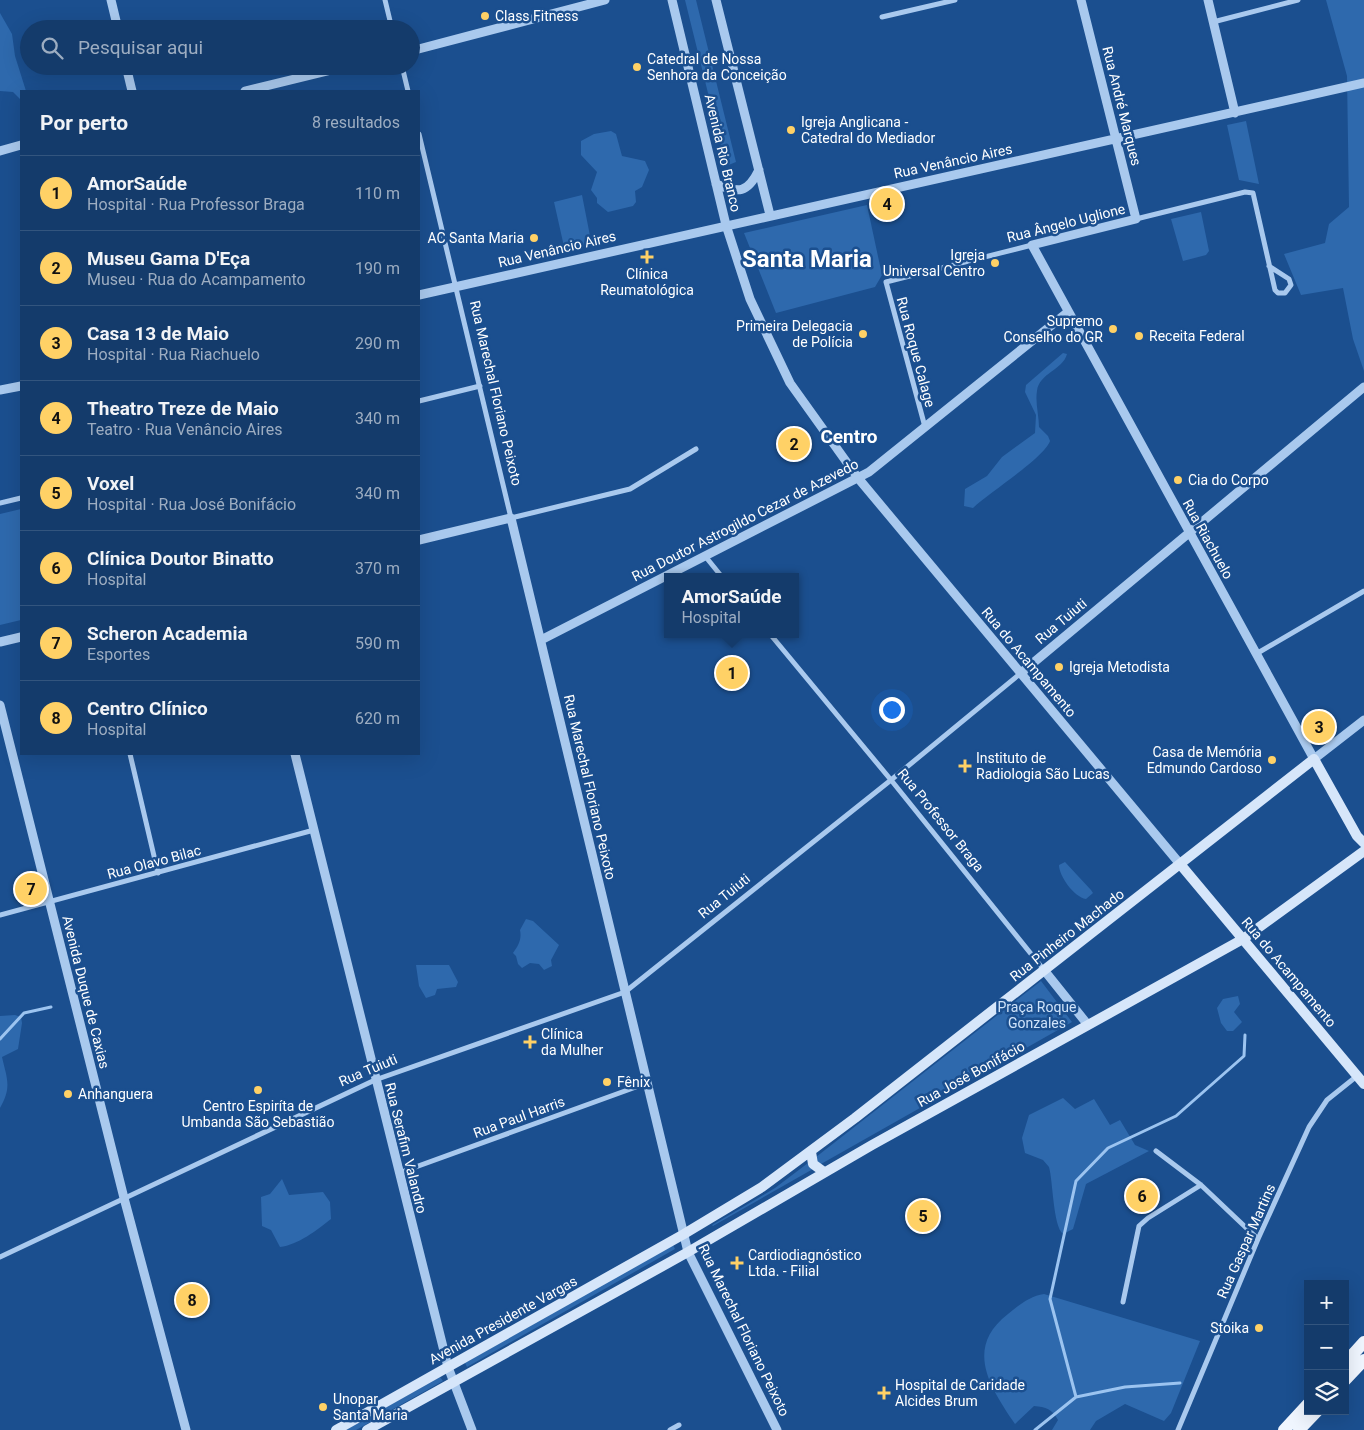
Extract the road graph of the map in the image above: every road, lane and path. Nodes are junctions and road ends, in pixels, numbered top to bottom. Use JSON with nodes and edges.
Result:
{"nodes":[{"id":1,"x":111,"y":0,"type":"edge"},
{"id":2,"x":385,"y":0,"type":"edge"},
{"id":3,"x":605,"y":0,"type":"edge"},
{"id":4,"x":672,"y":0,"type":"edge"},
{"id":5,"x":716,"y":0,"type":"edge"},
{"id":6,"x":955,"y":0,"type":"edge"},
{"id":7,"x":1081,"y":0,"type":"edge"},
{"id":8,"x":1208,"y":0,"type":"edge"},
{"id":9,"x":1298,"y":0,"type":"edge"},
{"id":10,"x":882,"y":17,"type":"dead end"},
{"id":11,"x":116,"y":20,"type":"edge"},
{"id":12,"x":390,"y":20,"type":"edge"},
{"id":13,"x":1214,"y":22,"type":"junction"},
{"id":14,"x":420,"y":49,"type":"edge"},
{"id":15,"x":128,"y":75,"type":"edge"},
{"id":16,"x":311,"y":75,"type":"edge"},
{"id":17,"x":404,"y":75,"type":"edge"},
{"id":18,"x":1364,"y":83,"type":"edge"},
{"id":19,"x":132,"y":90,"type":"edge"},
{"id":20,"x":249,"y":90,"type":"edge"},
{"id":21,"x":408,"y":90,"type":"edge"},
{"id":22,"x":1235,"y":113,"type":"junction"},
{"id":23,"x":420,"y":138,"type":"edge"},
{"id":24,"x":1116,"y":140,"type":"junction"},
{"id":25,"x":20,"y":145,"type":"edge"},
{"id":26,"x":0,"y":151,"type":"edge"},
{"id":27,"x":759,"y":170,"type":"junction"},
{"id":28,"x":716,"y":184,"type":"junction"},
{"id":29,"x":770,"y":215,"type":"junction"},
{"id":30,"x":1136,"y":219,"type":"junction"},
{"id":31,"x":726,"y":225,"type":"junction"},
{"id":32,"x":1032,"y":246,"type":"junction"},
{"id":33,"x":1270,"y":266,"type":"junction"},
{"id":34,"x":886,"y":282,"type":"joint"},
{"id":35,"x":456,"y":286,"type":"junction"},
{"id":36,"x":420,"y":295,"type":"edge"},
{"id":37,"x":1068,"y":312,"type":"junction"},
{"id":38,"x":20,"y":386,"type":"edge"},
{"id":39,"x":480,"y":386,"type":"junction"},
{"id":40,"x":1364,"y":387,"type":"edge"},
{"id":41,"x":0,"y":390,"type":"edge"},
{"id":42,"x":420,"y":401,"type":"edge"},
{"id":43,"x":925,"y":427,"type":"junction"},
{"id":44,"x":696,"y":449,"type":"dead end"},
{"id":45,"x":858,"y":478,"type":"junction"},
{"id":46,"x":20,"y":498,"type":"edge"},
{"id":47,"x":0,"y":503,"type":"edge"},
{"id":48,"x":511,"y":518,"type":"junction"},
{"id":49,"x":1189,"y":533,"type":"junction"},
{"id":50,"x":420,"y":540,"type":"edge"},
{"id":51,"x":705,"y":556,"type":"junction"},
{"id":52,"x":672,"y":573,"type":"edge"},
{"id":53,"x":719,"y":573,"type":"edge"},
{"id":54,"x":664,"y":577,"type":"edge"},
{"id":55,"x":1364,"y":591,"type":"edge"},
{"id":56,"x":20,"y":637,"type":"edge"},
{"id":57,"x":773,"y":638,"type":"edge"},
{"id":58,"x":541,"y":640,"type":"junction"},
{"id":59,"x":0,"y":642,"type":"edge"},
{"id":60,"x":1256,"y":654,"type":"junction"},
{"id":61,"x":1021,"y":673,"type":"junction"},
{"id":62,"x":0,"y":705,"type":"edge"},
{"id":63,"x":1364,"y":720,"type":"edge"},
{"id":64,"x":130,"y":755,"type":"edge"},
{"id":65,"x":295,"y":755,"type":"edge"},
{"id":66,"x":1314,"y":759,"type":"junction"},
{"id":67,"x":891,"y":780,"type":"junction"},
{"id":68,"x":314,"y":830,"type":"junction"},
{"id":69,"x":1364,"y":843,"type":"edge"},
{"id":70,"x":1364,"y":851,"type":"edge"},
{"id":71,"x":1180,"y":864,"type":"junction"},
{"id":72,"x":158,"y":873,"type":"junction"},
{"id":73,"x":50,"y":902,"type":"junction"},
{"id":74,"x":0,"y":915,"type":"edge"},
{"id":75,"x":1243,"y":939,"type":"junction"},
{"id":76,"x":1044,"y":970,"type":"junction"},
{"id":77,"x":625,"y":992,"type":"junction"},
{"id":78,"x":1088,"y":1025,"type":"junction"},
{"id":79,"x":1362,"y":1077,"type":"edge"},
{"id":80,"x":375,"y":1080,"type":"junction"},
{"id":81,"x":647,"y":1083,"type":"junction"},
{"id":82,"x":1156,"y":1151,"type":"dead end"},
{"id":83,"x":811,"y":1152,"type":"junction"},
{"id":84,"x":824,"y":1172,"type":"junction"},
{"id":85,"x":398,"y":1173,"type":"junction"},
{"id":86,"x":1201,"y":1185,"type":"junction"},
{"id":87,"x":124,"y":1198,"type":"junction"},
{"id":88,"x":684,"y":1234,"type":"junction"},
{"id":89,"x":1258,"y":1238,"type":"junction"},
{"id":90,"x":688,"y":1252,"type":"junction"},
{"id":91,"x":0,"y":1257,"type":"edge"},
{"id":92,"x":1124,"y":1302,"type":"dead end"},
{"id":93,"x":1364,"y":1342,"type":"edge"},
{"id":94,"x":1349,"y":1359,"type":"edge"},
{"id":95,"x":1364,"y":1360,"type":"edge"},
{"id":96,"x":448,"y":1367,"type":"junction"},
{"id":97,"x":1349,"y":1376,"type":"edge"},
{"id":98,"x":454,"y":1382,"type":"junction"},
{"id":99,"x":1304,"y":1408,"type":"edge"},
{"id":100,"x":1312,"y":1415,"type":"edge"},
{"id":101,"x":679,"y":1425,"type":"dead end"},
{"id":102,"x":186,"y":1430,"type":"edge"},
{"id":103,"x":336,"y":1430,"type":"edge"},
{"id":104,"x":367,"y":1430,"type":"edge"},
{"id":105,"x":472,"y":1430,"type":"edge"},
{"id":106,"x":670,"y":1430,"type":"edge"},
{"id":107,"x":777,"y":1430,"type":"edge"},
{"id":108,"x":1178,"y":1430,"type":"edge"},
{"id":109,"x":1284,"y":1430,"type":"edge"},
{"id":110,"x":1299,"y":1430,"type":"edge"}],
"edges":[{"from":1,"to":11,"type":"street"},
{"from":2,"to":12,"type":"street"},
{"from":3,"to":14,"type":"street"},
{"from":4,"to":28,"type":"street","name":"Avenida Rio Branco"},
{"from":5,"to":27,"type":"street"},
{"from":6,"to":10,"type":"street"},
{"from":7,"to":24,"type":"street","name":"Rua André Marques"},
{"from":8,"to":13,"type":"street"},
{"from":9,"to":13,"type":"street"},
{"from":13,"to":22,"type":"street"},
{"from":15,"to":19,"type":"street"},
{"from":16,"to":20,"type":"street"},
{"from":17,"to":21,"type":"street"},
{"from":18,"to":22,"type":"street","name":"Rua Venâncio Aires"},
{"from":22,"to":24,"type":"street","name":"Rua Venâncio Aires"},
{"from":23,"to":35,"type":"street","name":"Rua Marechal Floriano Peixoto"},
{"from":24,"to":29,"type":"street","name":"Rua Venâncio Aires"},
{"from":24,"to":30,"type":"street","name":"Rua André Marques"},
{"from":25,"to":26,"type":"street"},
{"from":27,"to":28,"type":"street"},
{"from":27,"to":29,"type":"street"},
{"from":28,"to":31,"type":"street","name":"Avenida Rio Branco"},
{"from":29,"to":31,"type":"street","name":"Rua Venâncio Aires"},
{"from":30,"to":32,"type":"street","name":"Rua Ângelo Uglione"},
{"from":30,"to":33,"type":"street","name":"Rua Ângelo Uglione"},
{"from":31,"to":35,"type":"street","name":"Rua Venâncio Aires"},
{"from":31,"to":45,"type":"street","name":"Rua do Acampamento"},
{"from":32,"to":34,"type":"street","name":"Rua Ângelo Uglione"},
{"from":32,"to":37,"type":"street","name":"Rua Riachuelo"},
{"from":33,"to":33,"type":"street"},
{"from":34,"to":43,"type":"street","name":"Rua Roque Calage"},
{"from":35,"to":36,"type":"street","name":"Rua Venâncio Aires"},
{"from":35,"to":39,"type":"street","name":"Rua Marechal Floriano Peixoto"},
{"from":37,"to":43,"type":"street","name":"Rua Doutor Astrogildo Cezar de Azevedo"},
{"from":37,"to":49,"type":"street","name":"Rua Riachuelo"},
{"from":38,"to":41,"type":"street"},
{"from":39,"to":42,"type":"street"},
{"from":39,"to":48,"type":"street","name":"Rua Marechal Floriano Peixoto"},
{"from":40,"to":49,"type":"street","name":"Rua Tuiuti"},
{"from":43,"to":45,"type":"street","name":"Rua Doutor Astrogildo Cezar de Azevedo"},
{"from":44,"to":48,"type":"street"},
{"from":45,"to":51,"type":"street","name":"Rua Doutor Astrogildo Cezar de Azevedo"},
{"from":45,"to":61,"type":"street","name":"Rua do Acampamento"},
{"from":46,"to":47,"type":"street"},
{"from":48,"to":50,"type":"street"},
{"from":48,"to":58,"type":"street","name":"Rua Marechal Floriano Peixoto"},
{"from":49,"to":60,"type":"street","name":"Rua Riachuelo"},
{"from":49,"to":61,"type":"street","name":"Rua Tuiuti"},
{"from":51,"to":52,"type":"street","name":"Rua Doutor Astrogildo Cezar de Azevedo"},
{"from":51,"to":53,"type":"street"},
{"from":54,"to":58,"type":"street","name":"Rua Doutor Astrogildo Cezar de Azevedo"},
{"from":55,"to":60,"type":"street"},
{"from":56,"to":59,"type":"street"},
{"from":57,"to":67,"type":"street","name":"Rua Professor Braga"},
{"from":58,"to":77,"type":"street","name":"Rua Marechal Floriano Peixoto"},
{"from":60,"to":66,"type":"street","name":"Rua Riachuelo"},
{"from":61,"to":67,"type":"street","name":"Rua Tuiuti"},
{"from":61,"to":71,"type":"street","name":"Rua do Acampamento"},
{"from":62,"to":73,"type":"street","name":"Avenida Duque de Caxias"},
{"from":63,"to":66,"type":"street","name":"Rua Pinheiro Machado"},
{"from":64,"to":72,"type":"street"},
{"from":65,"to":68,"type":"street","name":"Rua Serafim Valandro"},
{"from":66,"to":69,"type":"main road","name":"Rua Riachuelo"},
{"from":66,"to":71,"type":"main road","name":"Rua Pinheiro Machado"},
{"from":67,"to":76,"type":"street","name":"Rua Professor Braga"},
{"from":67,"to":77,"type":"street","name":"Rua Tuiuti"},
{"from":68,"to":72,"type":"street","name":"Rua Olavo Bilac"},
{"from":68,"to":80,"type":"street","name":"Rua Serafim Valandro"},
{"from":70,"to":75,"type":"main road","name":"Rua José Bonifácio"},
{"from":71,"to":75,"type":"main road","name":"Rua do Acampamento"},
{"from":71,"to":76,"type":"main road","name":"Rua Pinheiro Machado"},
{"from":72,"to":73,"type":"street","name":"Rua Olavo Bilac"},
{"from":73,"to":74,"type":"street","name":"Rua Olavo Bilac"},
{"from":73,"to":87,"type":"street","name":"Avenida Duque de Caxias"},
{"from":75,"to":78,"type":"main road","name":"Rua José Bonifácio"},
{"from":75,"to":79,"type":"main road","name":"Rua do Acampamento"},
{"from":76,"to":78,"type":"street","name":"Rua Professor Braga"},
{"from":76,"to":83,"type":"main road","name":"Rua Pinheiro Machado"},
{"from":77,"to":80,"type":"street","name":"Rua Tuiuti"},
{"from":77,"to":81,"type":"street","name":"Rua Marechal Floriano Peixoto"},
{"from":78,"to":84,"type":"main road","name":"Rua José Bonifácio"},
{"from":79,"to":89,"type":"street","name":"Rua Gaspar Martins"},
{"from":80,"to":85,"type":"street","name":"Rua Serafim Valandro"},
{"from":80,"to":87,"type":"street","name":"Rua Tuiuti"},
{"from":81,"to":85,"type":"street","name":"Rua Paul Harris"},
{"from":81,"to":88,"type":"street","name":"Rua Marechal Floriano Peixoto"},
{"from":82,"to":86,"type":"street"},
{"from":83,"to":84,"type":"main road"},
{"from":83,"to":88,"type":"main road","name":"Rua Pinheiro Machado"},
{"from":84,"to":90,"type":"main road","name":"Rua José Bonifácio"},
{"from":85,"to":96,"type":"street","name":"Rua Serafim Valandro"},
{"from":86,"to":89,"type":"street"},
{"from":86,"to":92,"type":"street"},
{"from":87,"to":91,"type":"street","name":"Rua Tuiuti"},
{"from":87,"to":102,"type":"street","name":"Avenida Duque de Caxias"},
{"from":88,"to":90,"type":"street","name":"Rua Marechal Floriano Peixoto"},
{"from":88,"to":96,"type":"main road","name":"Avenida Presidente Vargas"},
{"from":89,"to":108,"type":"street","name":"Rua Gaspar Martins"},
{"from":90,"to":98,"type":"main road"},
{"from":90,"to":107,"type":"street","name":"Rua Marechal Floriano Peixoto"},
{"from":93,"to":94,"type":"main road"},
{"from":95,"to":97,"type":"main road"},
{"from":96,"to":98,"type":"street","name":"Rua Serafim Valandro"},
{"from":96,"to":103,"type":"main road","name":"Avenida Presidente Vargas"},
{"from":98,"to":104,"type":"main road"},
{"from":98,"to":105,"type":"street","name":"Rua Serafim Valandro"},
{"from":99,"to":109,"type":"main road"},
{"from":100,"to":110,"type":"main road"},
{"from":101,"to":106,"type":"street"}]}
